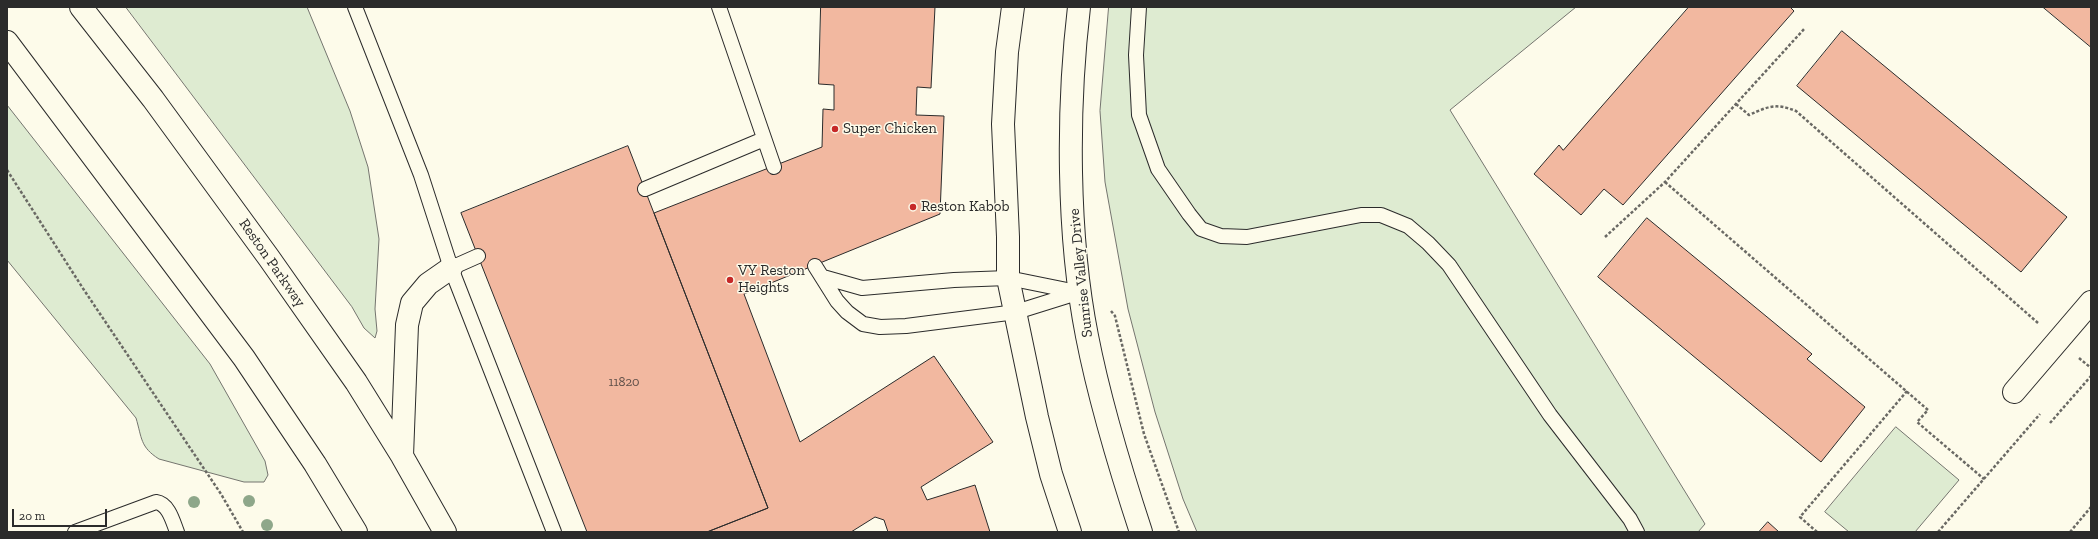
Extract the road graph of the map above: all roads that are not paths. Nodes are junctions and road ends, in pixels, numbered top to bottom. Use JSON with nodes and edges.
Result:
{"nodes":[{"id":1,"x":81,"y":7,"type":"edge"},
{"id":2,"x":355,"y":7,"type":"edge"},
{"id":3,"x":719,"y":7,"type":"edge"},
{"id":4,"x":1013,"y":7,"type":"edge"},
{"id":5,"x":1079,"y":7,"type":"edge"},
{"id":6,"x":1139,"y":7,"type":"edge"},
{"id":7,"x":7,"y":42,"type":"edge"},
{"id":8,"x":764,"y":139,"type":"junction"},
{"id":9,"x":774,"y":167,"type":"dead end"},
{"id":10,"x":645,"y":189,"type":"dead end"},
{"id":11,"x":478,"y":256,"type":"dead end"},
{"id":12,"x":451,"y":268,"type":"junction"},
{"id":13,"x":1008,"y":278,"type":"junction"},
{"id":14,"x":1080,"y":292,"type":"junction"},
{"id":15,"x":2091,"y":302,"type":"edge"},
{"id":16,"x":1016,"y":312,"type":"junction"},
{"id":17,"x":2014,"y":392,"type":"dead end"},
{"id":18,"x":402,"y":456,"type":"junction"},
{"id":19,"x":76,"y":532,"type":"edge"},
{"id":20,"x":177,"y":532,"type":"edge"},
{"id":21,"x":356,"y":532,"type":"edge"},
{"id":22,"x":445,"y":532,"type":"edge"},
{"id":23,"x":554,"y":532,"type":"edge"},
{"id":24,"x":1070,"y":532,"type":"edge"},
{"id":25,"x":1141,"y":532,"type":"edge"},
{"id":26,"x":1637,"y":532,"type":"edge"}],
"edges":[{"from":1,"to":18,"type":"main road","name":"Reston Parkway"},
{"from":2,"to":12,"type":"lane"},
{"from":3,"to":8,"type":"lane"},
{"from":4,"to":13,"type":"main road"},
{"from":5,"to":14,"type":"main road","name":"Sunrise Valley Drive"},
{"from":6,"to":26,"type":"lane"},
{"from":7,"to":21,"type":"main road"},
{"from":8,"to":9,"type":"lane"},
{"from":8,"to":10,"type":"lane"},
{"from":11,"to":12,"type":"lane"},
{"from":12,"to":18,"type":"main road"},
{"from":12,"to":23,"type":"lane"},
{"from":13,"to":14,"type":"lane"},
{"from":13,"to":16,"type":"main road"},
{"from":13,"to":16,"type":"lane"},
{"from":14,"to":16,"type":"lane"},
{"from":14,"to":25,"type":"main road","name":"Sunrise Valley Drive"},
{"from":15,"to":17,"type":"main road"},
{"from":16,"to":24,"type":"main road"},
{"from":18,"to":22,"type":"main road","name":"Reston Parkway"},
{"from":19,"to":20,"type":"lane"}]}
